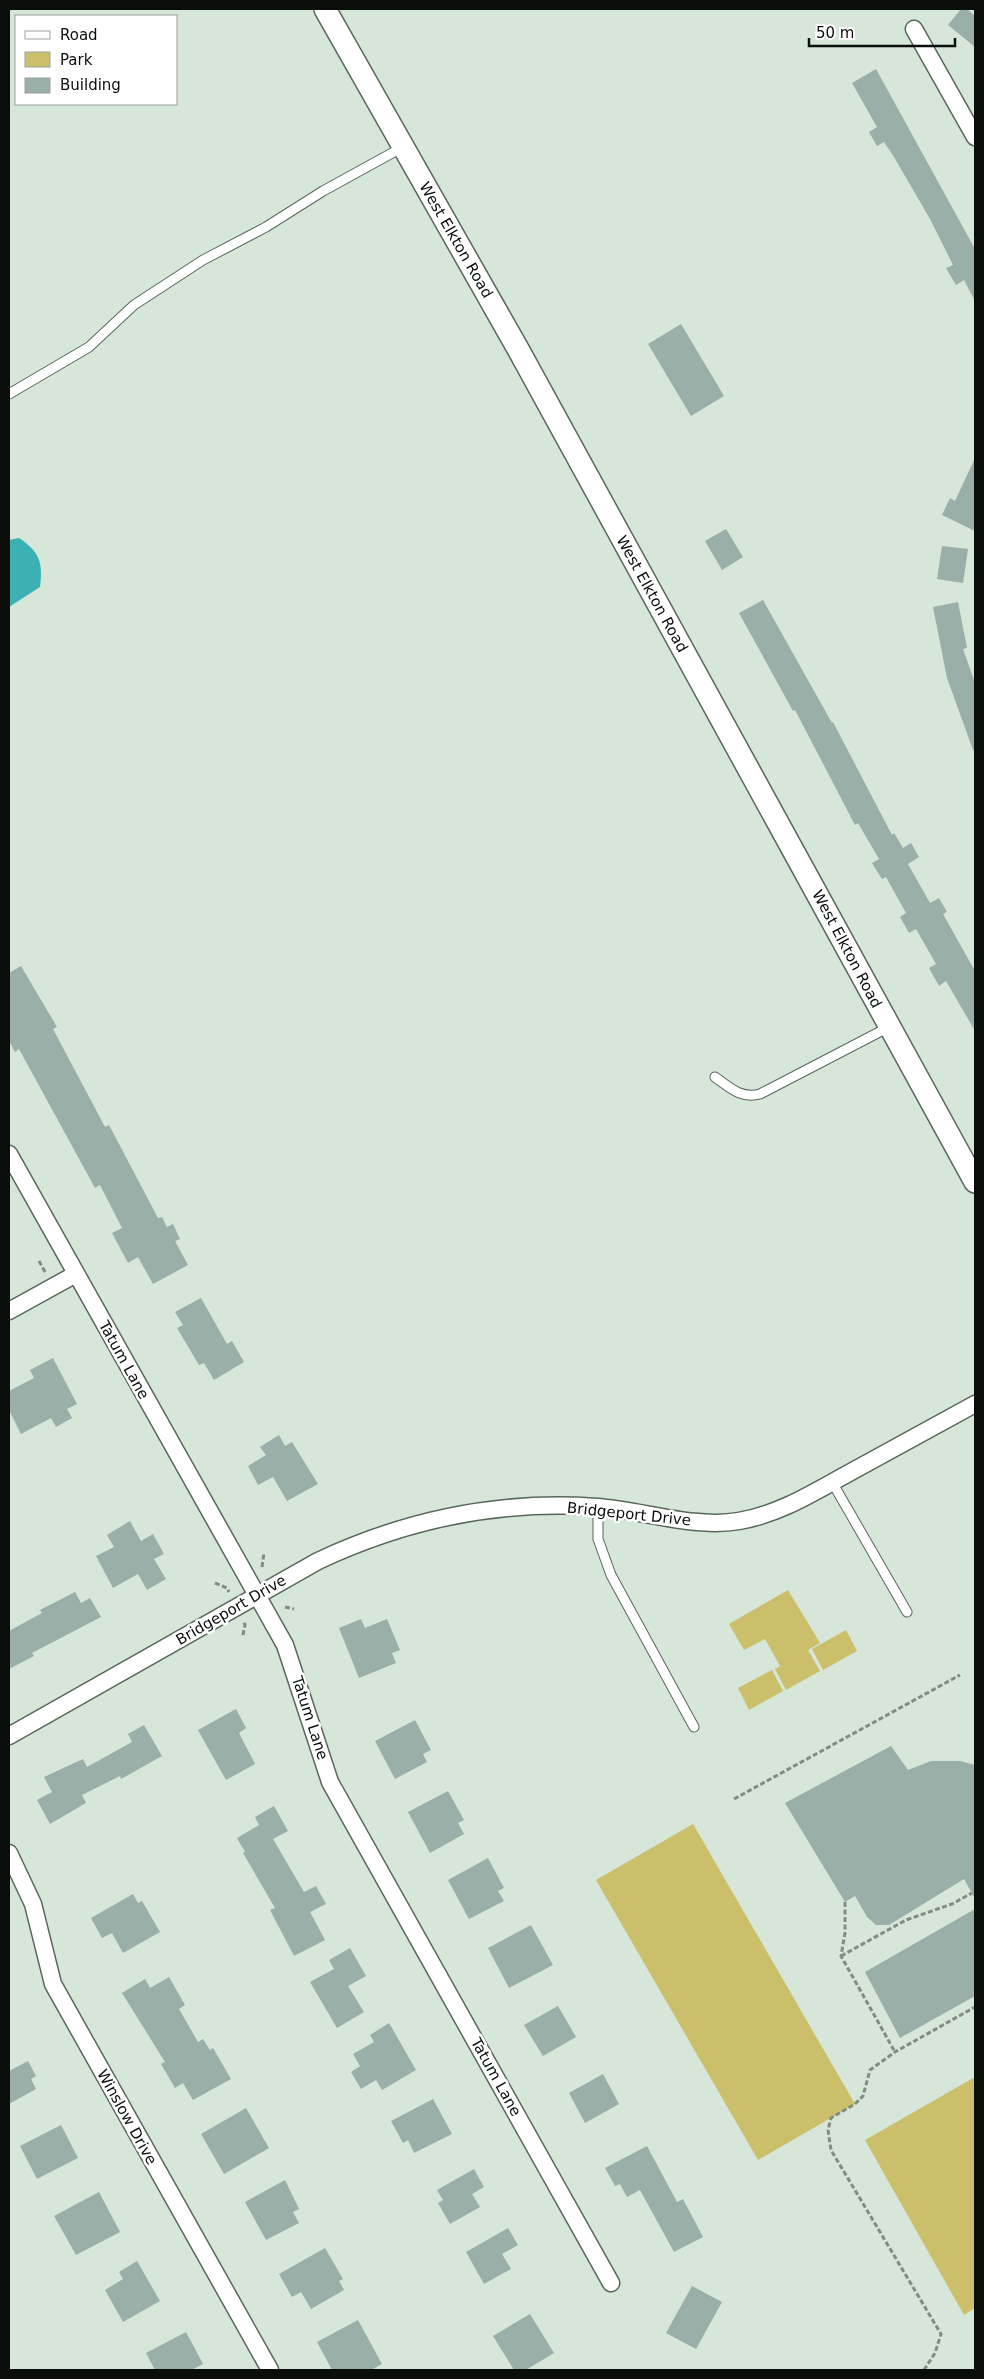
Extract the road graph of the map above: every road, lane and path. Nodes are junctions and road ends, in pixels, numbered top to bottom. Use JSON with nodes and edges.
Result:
{"nodes":[{"id":1,"x":324,"y":9,"type":"edge"},
{"id":2,"x":914,"y":29,"type":"dead end"},
{"id":3,"x":975,"y":137,"type":"edge"},
{"id":4,"x":403,"y":147,"type":"junction"},
{"id":5,"x":9,"y":394,"type":"edge"},
{"id":6,"x":889,"y":1027,"type":"junction"},
{"id":7,"x":715,"y":1077,"type":"dead end"},
{"id":8,"x":9,"y":1154,"type":"edge"},
{"id":9,"x":975,"y":1182,"type":"edge"},
{"id":10,"x":76,"y":1274,"type":"junction"},
{"id":11,"x":9,"y":1311,"type":"edge"},
{"id":12,"x":975,"y":1404,"type":"edge"},
{"id":13,"x":832,"y":1482,"type":"junction"},
{"id":14,"x":598,"y":1507,"type":"junction"},
{"id":15,"x":264,"y":1553,"type":"dead end"},
{"id":16,"x":261,"y":1565,"type":"dead end"},
{"id":17,"x":215,"y":1583,"type":"dead end"},
{"id":18,"x":227,"y":1588,"type":"dead end"},
{"id":19,"x":257,"y":1595,"type":"junction"},
{"id":20,"x":907,"y":1612,"type":"dead end"},
{"id":21,"x":246,"y":1625,"type":"dead end"},
{"id":22,"x":242,"y":1635,"type":"dead end"},
{"id":23,"x":960,"y":1675,"type":"dead end"},
{"id":24,"x":694,"y":1726,"type":"dead end"},
{"id":25,"x":9,"y":1736,"type":"edge"},
{"id":26,"x":734,"y":1799,"type":"dead end"},
{"id":27,"x":9,"y":1853,"type":"edge"},
{"id":28,"x":972,"y":1893,"type":"dead end"},
{"id":29,"x":844,"y":1902,"type":"dead end"},
{"id":30,"x":841,"y":1956,"type":"junction"},
{"id":31,"x":975,"y":2007,"type":"edge"},
{"id":32,"x":895,"y":2052,"type":"junction"},
{"id":33,"x":611,"y":2283,"type":"dead end"},
{"id":34,"x":270,"y":2370,"type":"edge"},
{"id":35,"x":924,"y":2370,"type":"edge"}],
"edges":[{"from":1,"to":4,"type":"street","name":"West Elkton Road"},
{"from":2,"to":3,"type":"street"},
{"from":4,"to":5,"type":"lane"},
{"from":4,"to":6,"type":"street","name":"West Elkton Road"},
{"from":6,"to":7,"type":"lane"},
{"from":6,"to":9,"type":"street","name":"West Elkton Road"},
{"from":8,"to":10,"type":"street","name":"Tatum Lane"},
{"from":10,"to":11,"type":"street"},
{"from":10,"to":19,"type":"street","name":"Tatum Lane"},
{"from":12,"to":13,"type":"street","name":"Bridgeport Drive"},
{"from":13,"to":14,"type":"street","name":"Bridgeport Drive"},
{"from":13,"to":20,"type":"lane"},
{"from":14,"to":19,"type":"street","name":"Bridgeport Drive"},
{"from":14,"to":24,"type":"lane"},
{"from":15,"to":16,"type":"path"},
{"from":17,"to":18,"type":"path"},
{"from":19,"to":25,"type":"street","name":"Bridgeport Drive"},
{"from":19,"to":33,"type":"street","name":"Tatum Lane"},
{"from":21,"to":22,"type":"path"},
{"from":23,"to":26,"type":"path"},
{"from":27,"to":34,"type":"street","name":"Winslow Drive"},
{"from":28,"to":30,"type":"path"},
{"from":29,"to":30,"type":"path"},
{"from":30,"to":32,"type":"path"},
{"from":31,"to":32,"type":"path"},
{"from":32,"to":35,"type":"path"}]}
